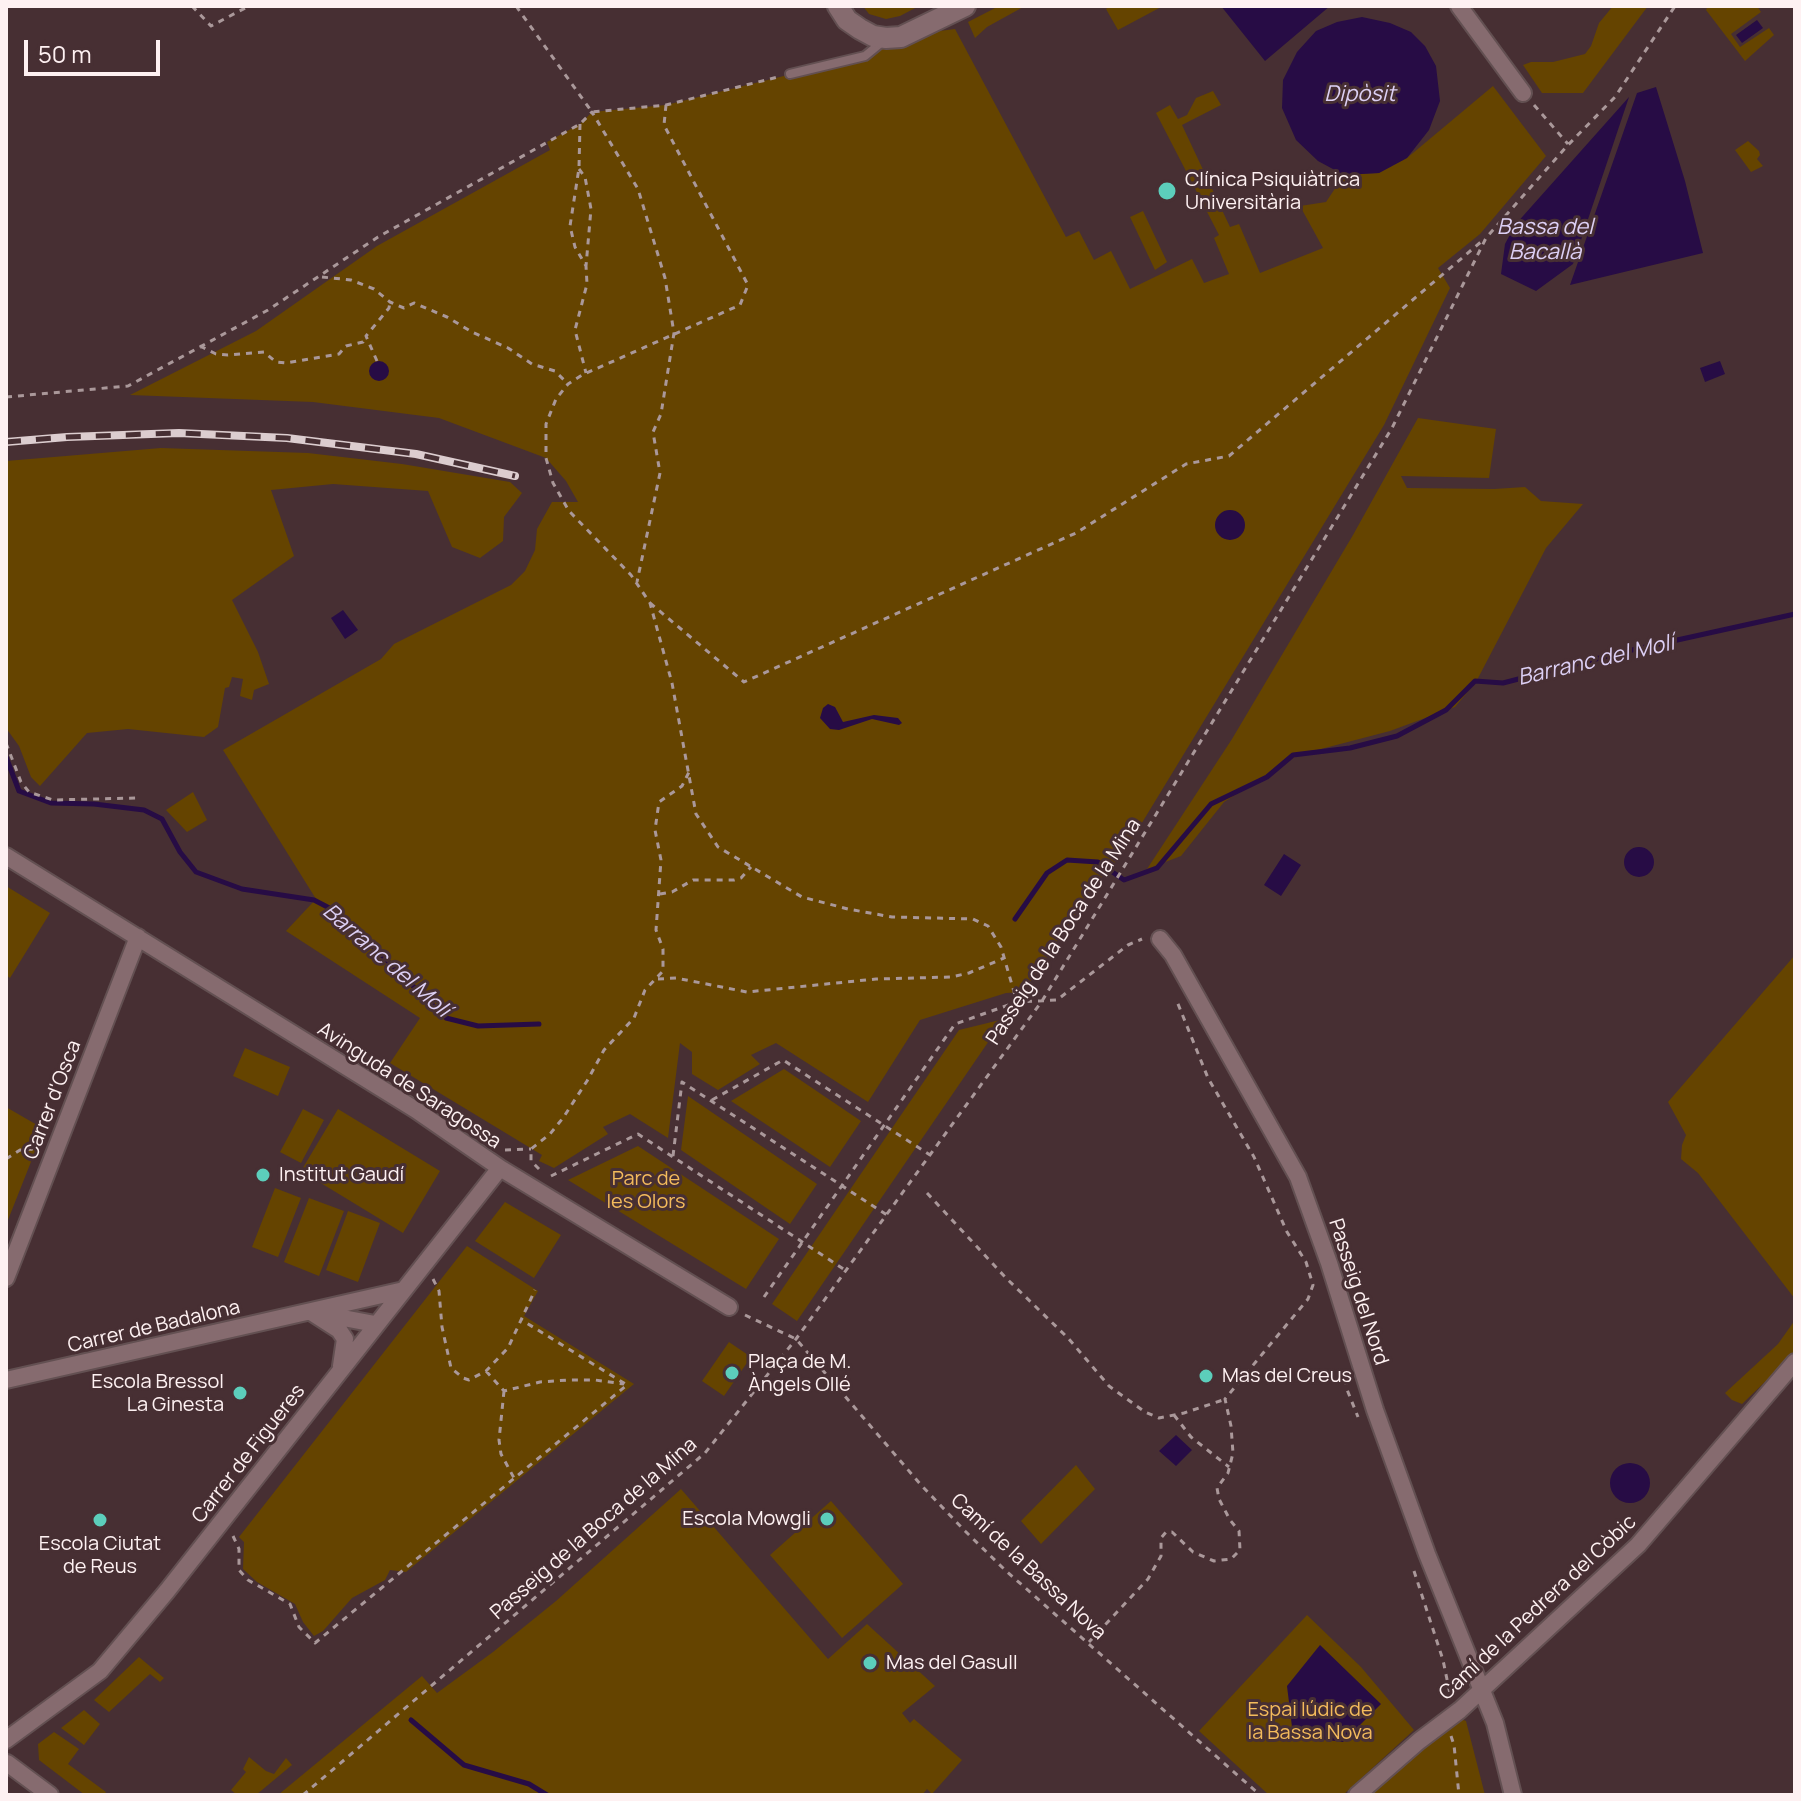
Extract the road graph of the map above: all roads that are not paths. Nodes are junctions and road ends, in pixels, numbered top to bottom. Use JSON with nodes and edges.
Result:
{"nodes":[{"id":1,"x":838,"y":6,"type":"edge"},
{"id":2,"x":965,"y":6,"type":"edge"},
{"id":3,"x":1459,"y":6,"type":"edge"},
{"id":4,"x":886,"y":38,"type":"junction"},
{"id":5,"x":790,"y":74,"type":"road end"},
{"id":6,"x":1523,"y":93,"type":"road end"},
{"id":7,"x":6,"y":856,"type":"edge"},
{"id":8,"x":138,"y":937,"type":"junction"},
{"id":9,"x":1160,"y":939,"type":"road end"},
{"id":10,"x":500,"y":1168,"type":"junction"},
{"id":11,"x":6,"y":1278,"type":"edge"},
{"id":12,"x":404,"y":1290,"type":"junction"},
{"id":13,"x":349,"y":1302,"type":"junction"},
{"id":14,"x":729,"y":1307,"type":"road end"},
{"id":15,"x":311,"y":1312,"type":"junction"},
{"id":16,"x":375,"y":1324,"type":"junction"},
{"id":17,"x":1795,"y":1362,"type":"edge"},
{"id":18,"x":339,"y":1371,"type":"junction"},
{"id":19,"x":6,"y":1380,"type":"edge"},
{"id":20,"x":1482,"y":1690,"type":"junction"},
{"id":21,"x":6,"y":1740,"type":"edge"},
{"id":22,"x":7,"y":1764,"type":"edge"},
{"id":23,"x":50,"y":1795,"type":"edge"},
{"id":24,"x":1357,"y":1795,"type":"edge"},
{"id":25,"x":1513,"y":1795,"type":"edge"}],
"edges":[{"from":1,"to":4,"type":"street"},
{"from":2,"to":4,"type":"street"},
{"from":3,"to":6,"type":"street"},
{"from":4,"to":5,"type":"lane"},
{"from":7,"to":8,"type":"street","name":"Avinguda de Saragossa"},
{"from":8,"to":10,"type":"street","name":"Avinguda de Saragossa"},
{"from":8,"to":11,"type":"street","name":"Carrer d'Osca"},
{"from":9,"to":20,"type":"street","name":"Passeig del Nord"},
{"from":10,"to":12,"type":"street","name":"Carrer de Figueres"},
{"from":10,"to":14,"type":"street","name":"Avinguda de Saragossa"},
{"from":12,"to":13,"type":"street","name":"Carrer de Badalona"},
{"from":12,"to":16,"type":"street","name":"Carrer de Figueres"},
{"from":13,"to":15,"type":"street","name":"Carrer de Badalona"},
{"from":13,"to":16,"type":"street"},
{"from":15,"to":16,"type":"street","name":"Carrer de Badalona"},
{"from":15,"to":18,"type":"street"},
{"from":15,"to":19,"type":"street","name":"Carrer de Badalona"},
{"from":16,"to":18,"type":"street","name":"Carrer de Figueres"},
{"from":17,"to":20,"type":"street","name":"Camí de la Pedrera del Còbic"},
{"from":18,"to":21,"type":"street","name":"Carrer de Figueres"},
{"from":20,"to":24,"type":"street","name":"Camí de la Pedrera del Còbic"},
{"from":20,"to":25,"type":"street","name":"Passeig del Nord"},
{"from":21,"to":22,"type":"street"},
{"from":22,"to":23,"type":"street"}]}
